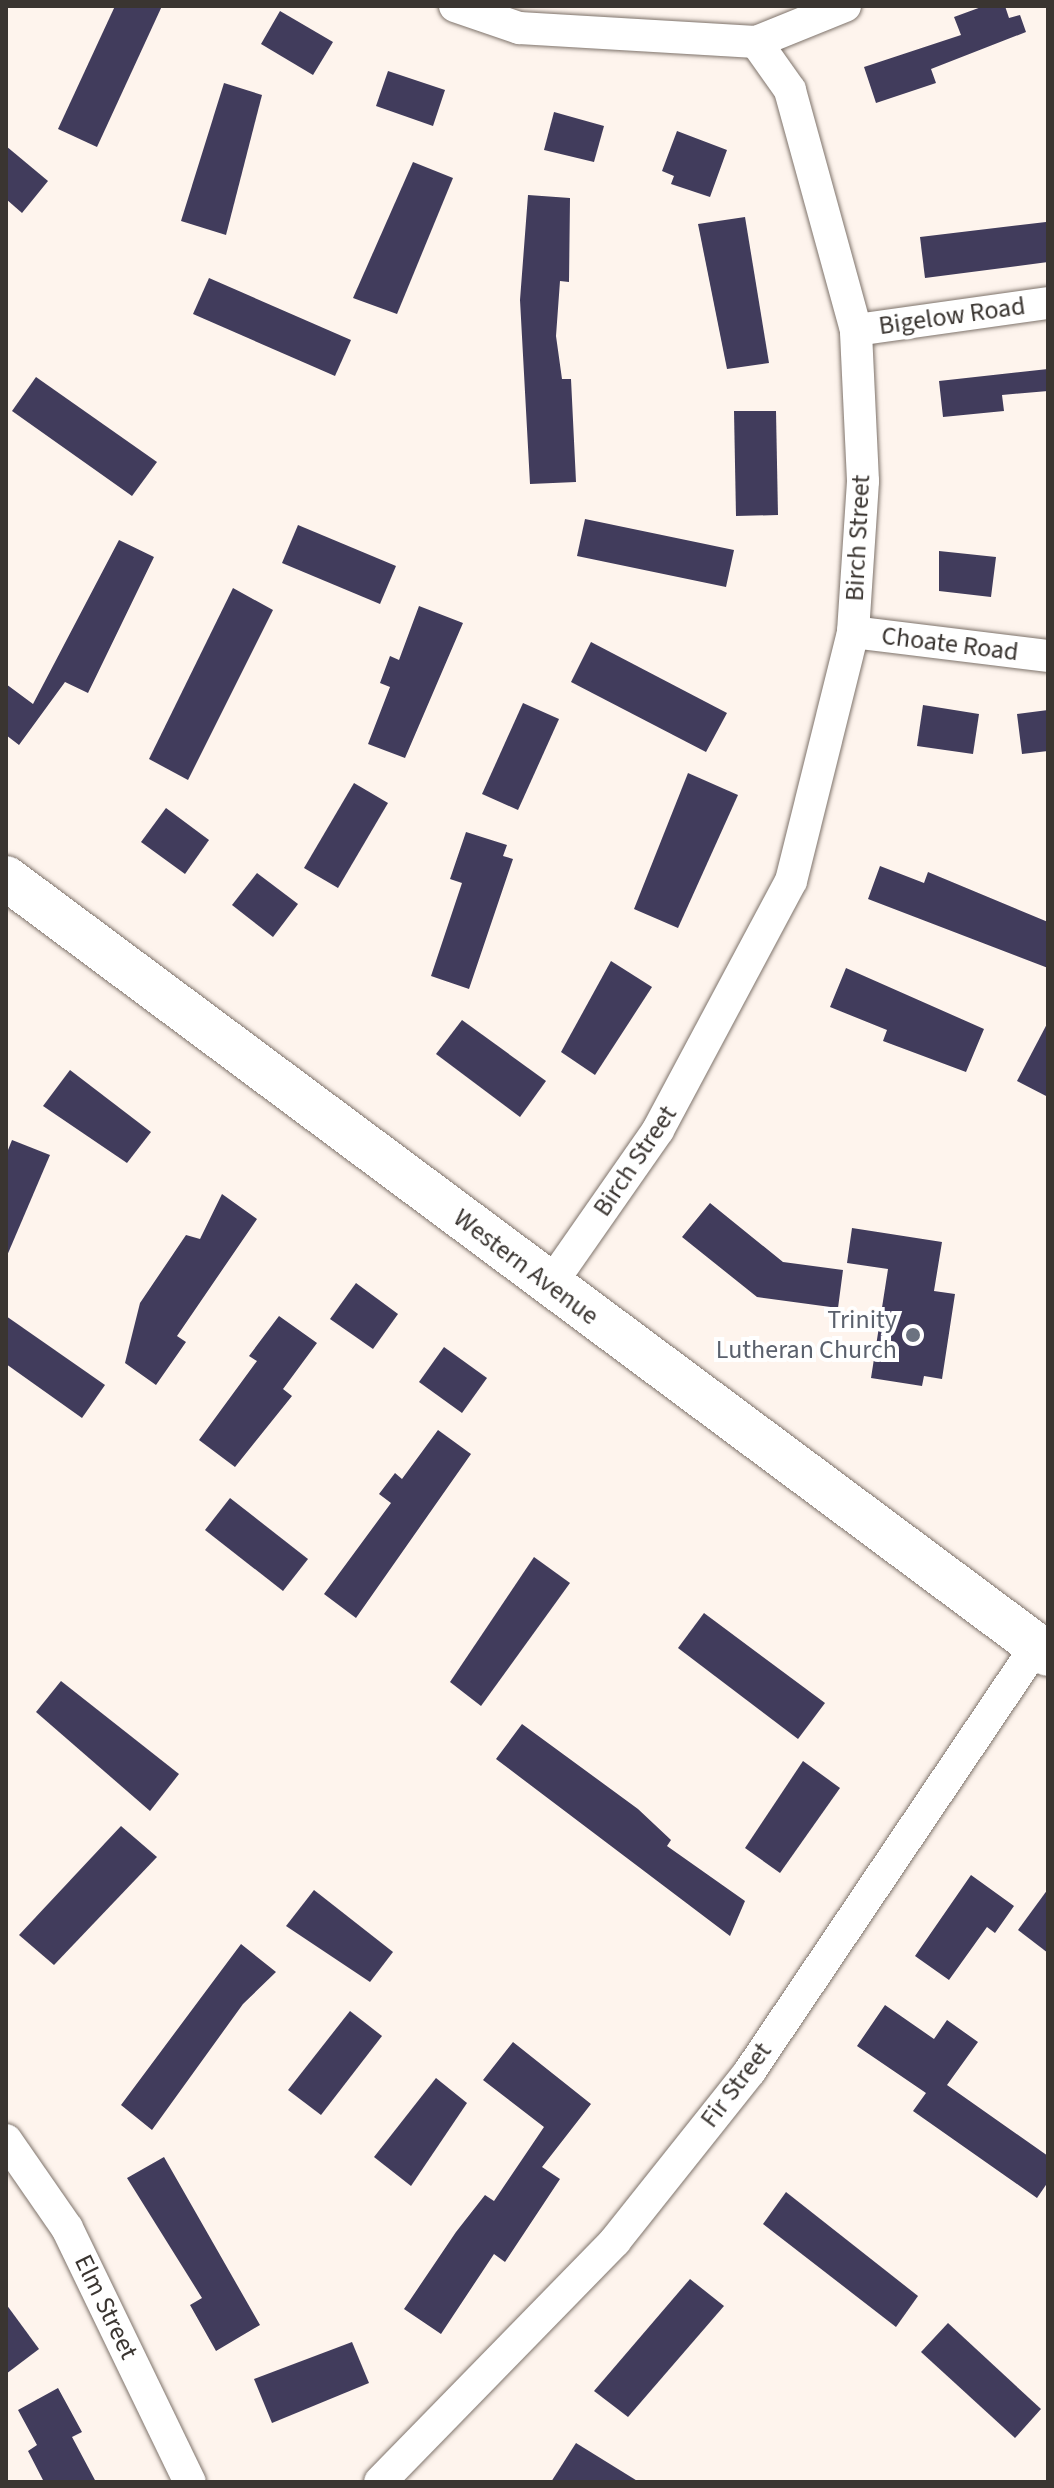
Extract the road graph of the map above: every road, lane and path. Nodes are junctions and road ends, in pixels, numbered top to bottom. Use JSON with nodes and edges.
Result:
{"nodes":[{"id":1,"x":455,"y":6,"type":"edge"},
{"id":2,"x":845,"y":6,"type":"edge"},
{"id":3,"x":522,"y":17,"type":"edge"},
{"id":4,"x":756,"y":42,"type":"junction"},
{"id":5,"x":1048,"y":303,"type":"edge"},
{"id":6,"x":856,"y":330,"type":"junction"},
{"id":7,"x":853,"y":632,"type":"junction"},
{"id":8,"x":1048,"y":656,"type":"edge"},
{"id":9,"x":6,"y":878,"type":"edge"},
{"id":10,"x":550,"y":1285,"type":"junction"},
{"id":11,"x":1042,"y":1649,"type":"edge"},
{"id":12,"x":6,"y":2140,"type":"edge"},
{"id":13,"x":190,"y":2482,"type":"edge"},
{"id":14,"x":380,"y":2482,"type":"edge"}],
"edges":[{"from":1,"to":3,"type":"street"},
{"from":2,"to":4,"type":"street"},
{"from":3,"to":4,"type":"street"},
{"from":4,"to":6,"type":"street","name":"Birch Street"},
{"from":5,"to":6,"type":"street","name":"Bigelow Road"},
{"from":6,"to":7,"type":"street","name":"Birch Street"},
{"from":7,"to":8,"type":"street","name":"Choate Road"},
{"from":7,"to":10,"type":"street","name":"Birch Street"},
{"from":9,"to":10,"type":"main road","name":"Western Avenue"},
{"from":10,"to":11,"type":"main road","name":"Western Avenue"},
{"from":11,"to":14,"type":"street","name":"Fir Street"},
{"from":12,"to":13,"type":"street","name":"Elm Street"}]}
